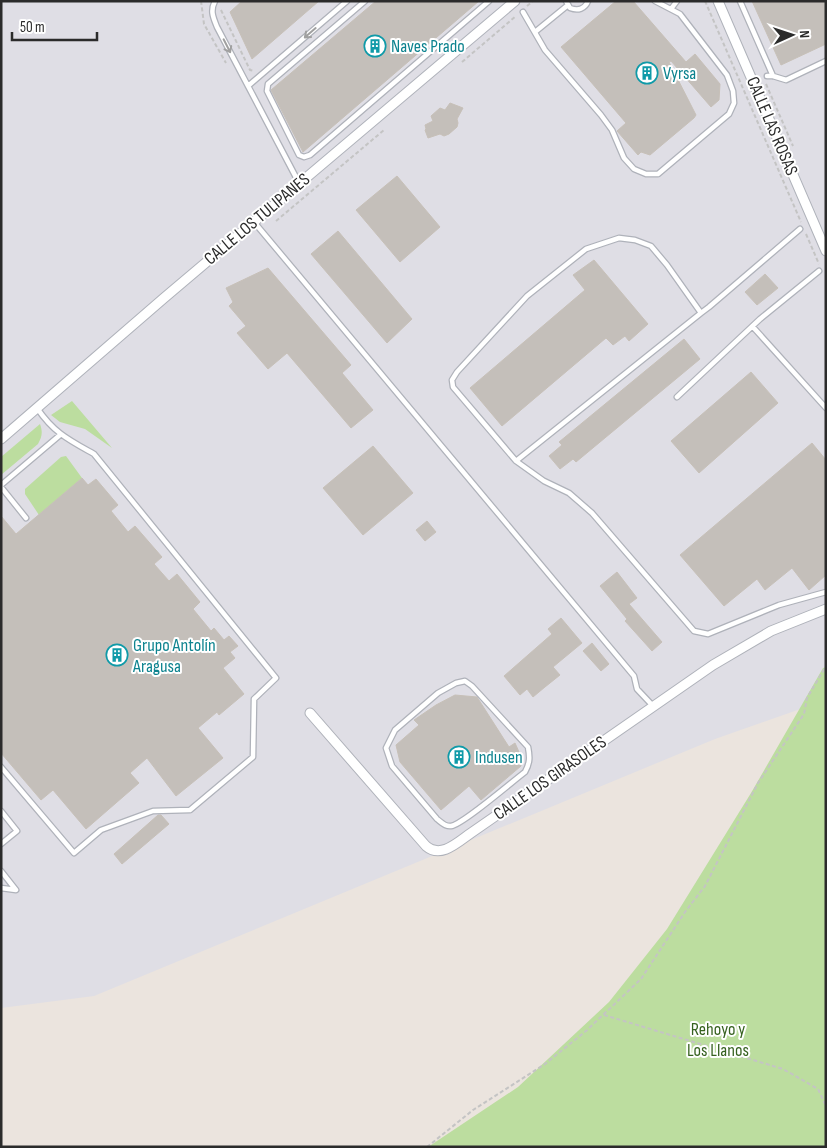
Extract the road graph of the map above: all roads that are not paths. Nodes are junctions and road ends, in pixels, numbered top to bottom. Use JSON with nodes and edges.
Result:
{"nodes":[{"id":1,"x":215,"y":1,"type":"edge"},
{"id":2,"x":347,"y":1,"type":"edge"},
{"id":3,"x":366,"y":1,"type":"edge"},
{"id":4,"x":489,"y":1,"type":"edge"},
{"id":5,"x":515,"y":1,"type":"edge"},
{"id":6,"x":588,"y":1,"type":"edge"},
{"id":7,"x":655,"y":1,"type":"edge"},
{"id":8,"x":677,"y":1,"type":"edge"},
{"id":9,"x":718,"y":1,"type":"edge"},
{"id":10,"x":740,"y":1,"type":"edge"},
{"id":11,"x":567,"y":3,"type":"edge"},
{"id":12,"x":671,"y":10,"type":"junction"},
{"id":13,"x":522,"y":12,"type":"road end"},
{"id":14,"x":535,"y":32,"type":"junction"},
{"id":15,"x":826,"y":61,"type":"edge"},
{"id":16,"x":269,"y":68,"type":"junction"},
{"id":17,"x":278,"y":75,"type":"junction"},
{"id":18,"x":248,"y":86,"type":"junction"},
{"id":19,"x":300,"y":184,"type":"junction"},
{"id":20,"x":254,"y":222,"type":"junction"},
{"id":21,"x":803,"y":229,"type":"road end"},
{"id":22,"x":826,"y":251,"type":"edge"},
{"id":23,"x":820,"y":271,"type":"road end"},
{"id":24,"x":701,"y":313,"type":"junction"},
{"id":25,"x":753,"y":327,"type":"junction"},
{"id":26,"x":677,"y":397,"type":"dead end"},
{"id":27,"x":37,"y":408,"type":"junction"},
{"id":28,"x":826,"y":408,"type":"edge"},
{"id":29,"x":60,"y":435,"type":"junction"},
{"id":30,"x":1,"y":439,"type":"edge"},
{"id":31,"x":516,"y":461,"type":"junction"},
{"id":32,"x":1,"y":486,"type":"edge"},
{"id":33,"x":26,"y":518,"type":"dead end"},
{"id":34,"x":826,"y":592,"type":"edge"},
{"id":35,"x":826,"y":610,"type":"edge"},
{"id":36,"x":653,"y":706,"type":"junction"},
{"id":37,"x":310,"y":713,"type":"dead end"},
{"id":38,"x":1,"y":767,"type":"edge"},
{"id":39,"x":1,"y":812,"type":"edge"},
{"id":40,"x":458,"y":826,"type":"joint"},
{"id":41,"x":1,"y":844,"type":"edge"},
{"id":42,"x":1,"y":871,"type":"edge"},
{"id":43,"x":1,"y":888,"type":"edge"}],
"edges":[{"from":1,"to":18,"type":"lane","one_way":true},
{"from":2,"to":16,"type":"lane","one_way":true},
{"from":3,"to":17,"type":"lane"},
{"from":4,"to":17,"type":"lane"},
{"from":5,"to":19,"type":"street","name":"CALLE LOS TULIPANES"},
{"from":6,"to":11,"type":"lane"},
{"from":7,"to":12,"type":"lane"},
{"from":8,"to":12,"type":"lane"},
{"from":9,"to":22,"type":"street","name":"CALLE LAS ROSAS"},
{"from":10,"to":15,"type":"lane"},
{"from":11,"to":14,"type":"lane"},
{"from":12,"to":14,"type":"lane"},
{"from":13,"to":14,"type":"lane"},
{"from":16,"to":17,"type":"lane"},
{"from":16,"to":18,"type":"lane"},
{"from":18,"to":19,"type":"lane"},
{"from":19,"to":20,"type":"street","name":"CALLE LOS TULIPANES"},
{"from":20,"to":27,"type":"street","name":"CALLE LOS TULIPANES"},
{"from":20,"to":36,"type":"lane"},
{"from":21,"to":24,"type":"lane"},
{"from":23,"to":25,"type":"lane"},
{"from":24,"to":31,"type":"lane"},
{"from":24,"to":31,"type":"lane"},
{"from":25,"to":26,"type":"lane"},
{"from":25,"to":28,"type":"lane"},
{"from":27,"to":29,"type":"lane"},
{"from":27,"to":30,"type":"street","name":"CALLE LOS TULIPANES"},
{"from":29,"to":32,"type":"lane"},
{"from":29,"to":38,"type":"lane"},
{"from":31,"to":34,"type":"lane"},
{"from":32,"to":33,"type":"lane"},
{"from":35,"to":36,"type":"street","name":"CALLE LOS GIRASOLES"},
{"from":36,"to":37,"type":"street","name":"CALLE LOS GIRASOLES"},
{"from":39,"to":41,"type":"lane"},
{"from":40,"to":40,"type":"lane"},
{"from":42,"to":43,"type":"lane"}]}
